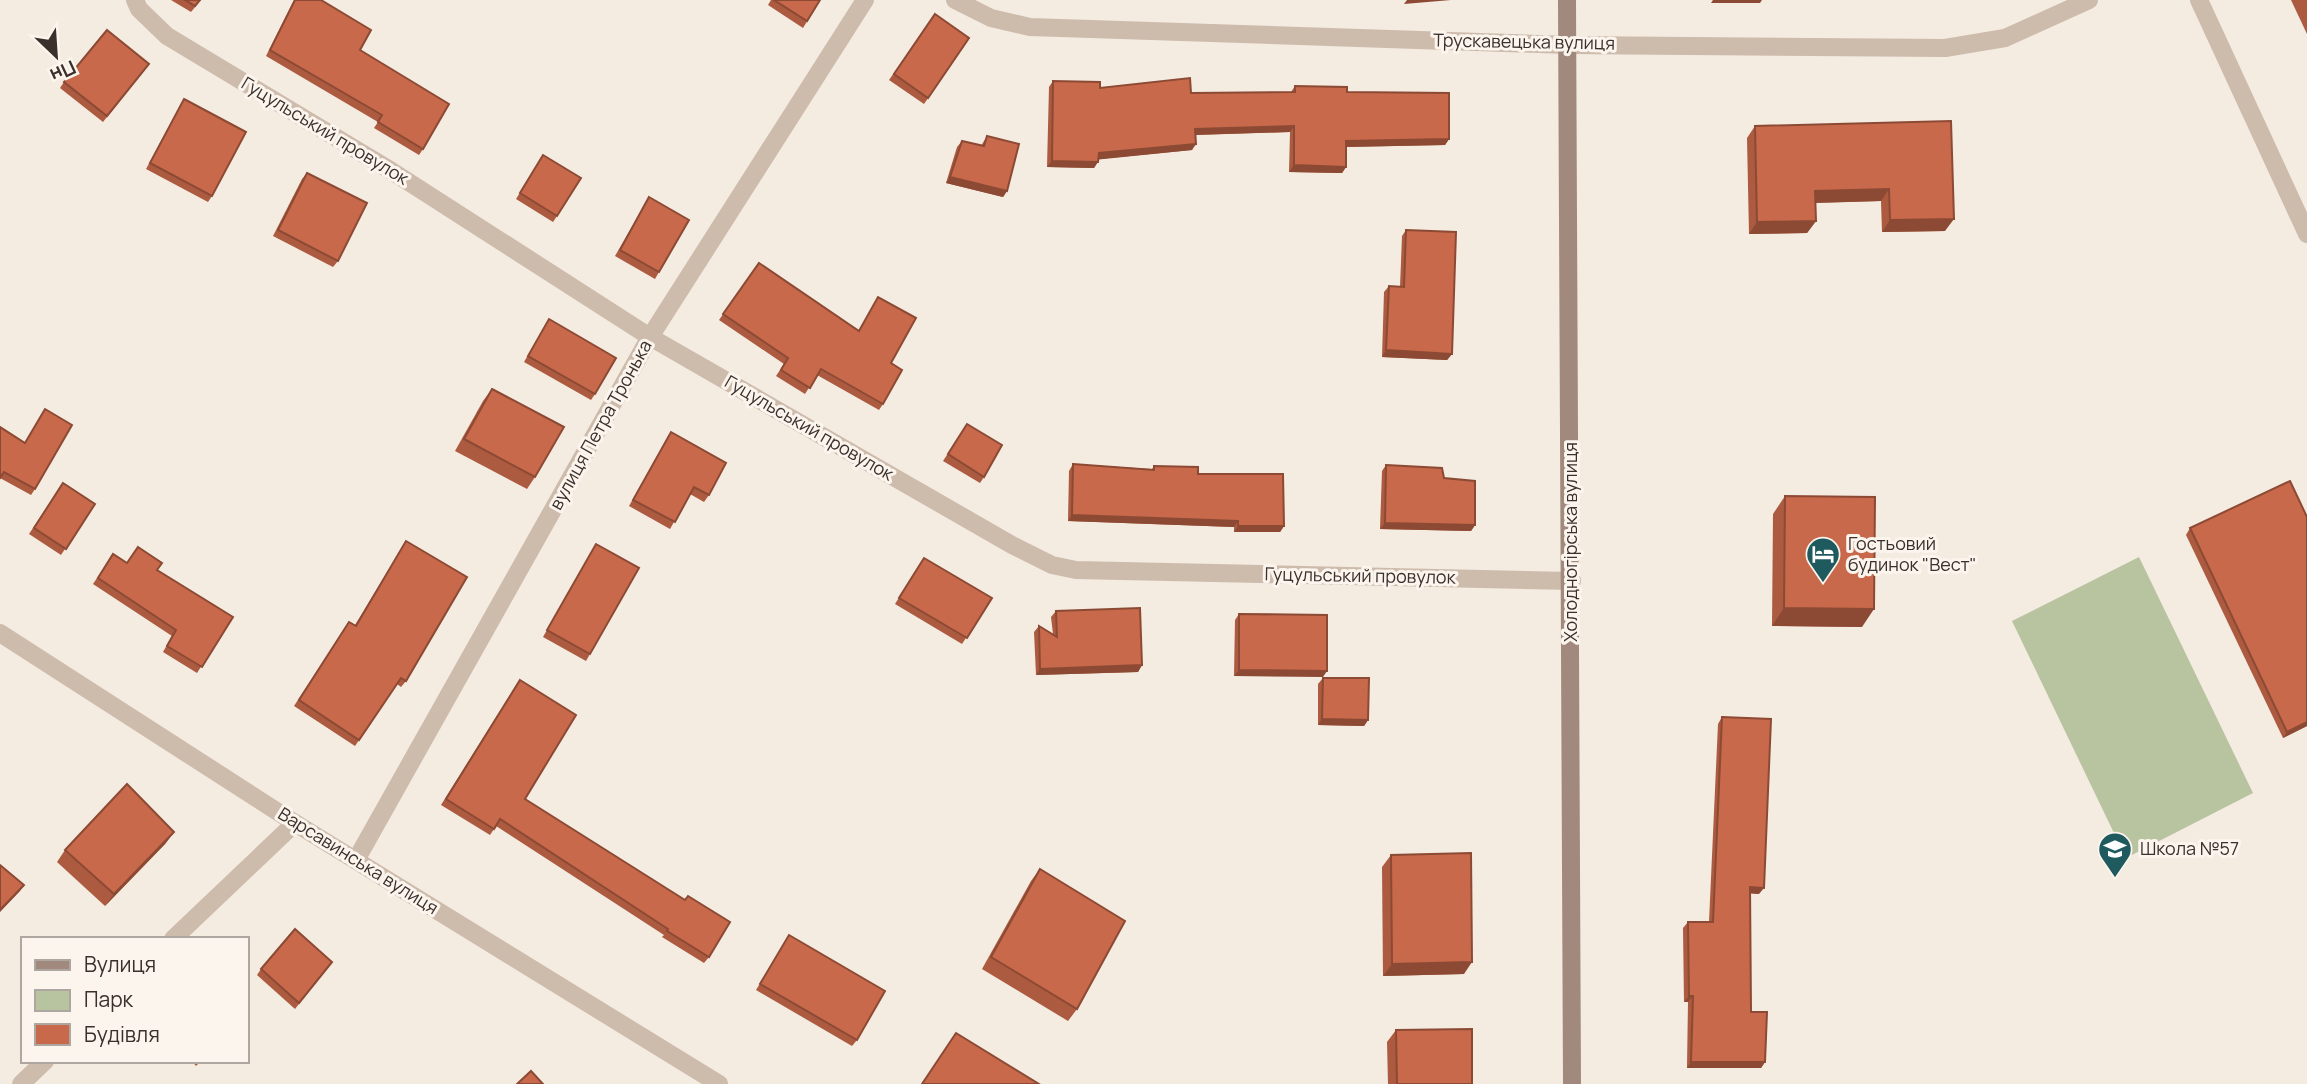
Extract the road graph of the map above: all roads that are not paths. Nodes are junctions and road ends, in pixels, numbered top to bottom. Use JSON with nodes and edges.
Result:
{"nodes":[{"id":1,"x":135,"y":0,"type":"edge"},
{"id":2,"x":865,"y":0,"type":"edge"},
{"id":3,"x":955,"y":0,"type":"edge"},
{"id":4,"x":1567,"y":0,"type":"edge"},
{"id":5,"x":2089,"y":0,"type":"edge"},
{"id":6,"x":2199,"y":0,"type":"edge"},
{"id":7,"x":1567,"y":45,"type":"junction"},
{"id":8,"x":2307,"y":234,"type":"edge"},
{"id":9,"x":650,"y":337,"type":"junction"},
{"id":10,"x":1572,"y":582,"type":"junction"},
{"id":11,"x":0,"y":633,"type":"edge"},
{"id":12,"x":295,"y":823,"type":"junction"},
{"id":13,"x":356,"y":860,"type":"junction"},
{"id":14,"x":175,"y":937,"type":"edge"},
{"id":15,"x":43,"y":1063,"type":"edge"},
{"id":16,"x":710,"y":1082,"type":"edge"},
{"id":17,"x":21,"y":1084,"type":"edge"},
{"id":18,"x":1572,"y":1084,"type":"edge"}],
"edges":[{"from":1,"to":9,"type":"street","name":"Гуцульський провулок"},
{"from":2,"to":9,"type":"street","name":"вулиця Петра Тронька"},
{"from":3,"to":7,"type":"street","name":"Трускавецька вулиця"},
{"from":4,"to":7,"type":"main road","name":"Холодногірська вулиця"},
{"from":5,"to":7,"type":"street","name":"Трускавецька вулиця"},
{"from":6,"to":8,"type":"street"},
{"from":7,"to":10,"type":"main road","name":"Холодногірська вулиця"},
{"from":9,"to":10,"type":"street","name":"Гуцульський провулок"},
{"from":9,"to":13,"type":"street","name":"вулиця Петра Тронька"},
{"from":10,"to":18,"type":"main road","name":"Холодногірська вулиця"},
{"from":11,"to":12,"type":"street","name":"Варсавинська вулиця"},
{"from":12,"to":13,"type":"street","name":"Варсавинська вулиця"},
{"from":12,"to":14,"type":"street"},
{"from":13,"to":16,"type":"street","name":"Варсавинська вулиця"},
{"from":15,"to":17,"type":"street"}]}
